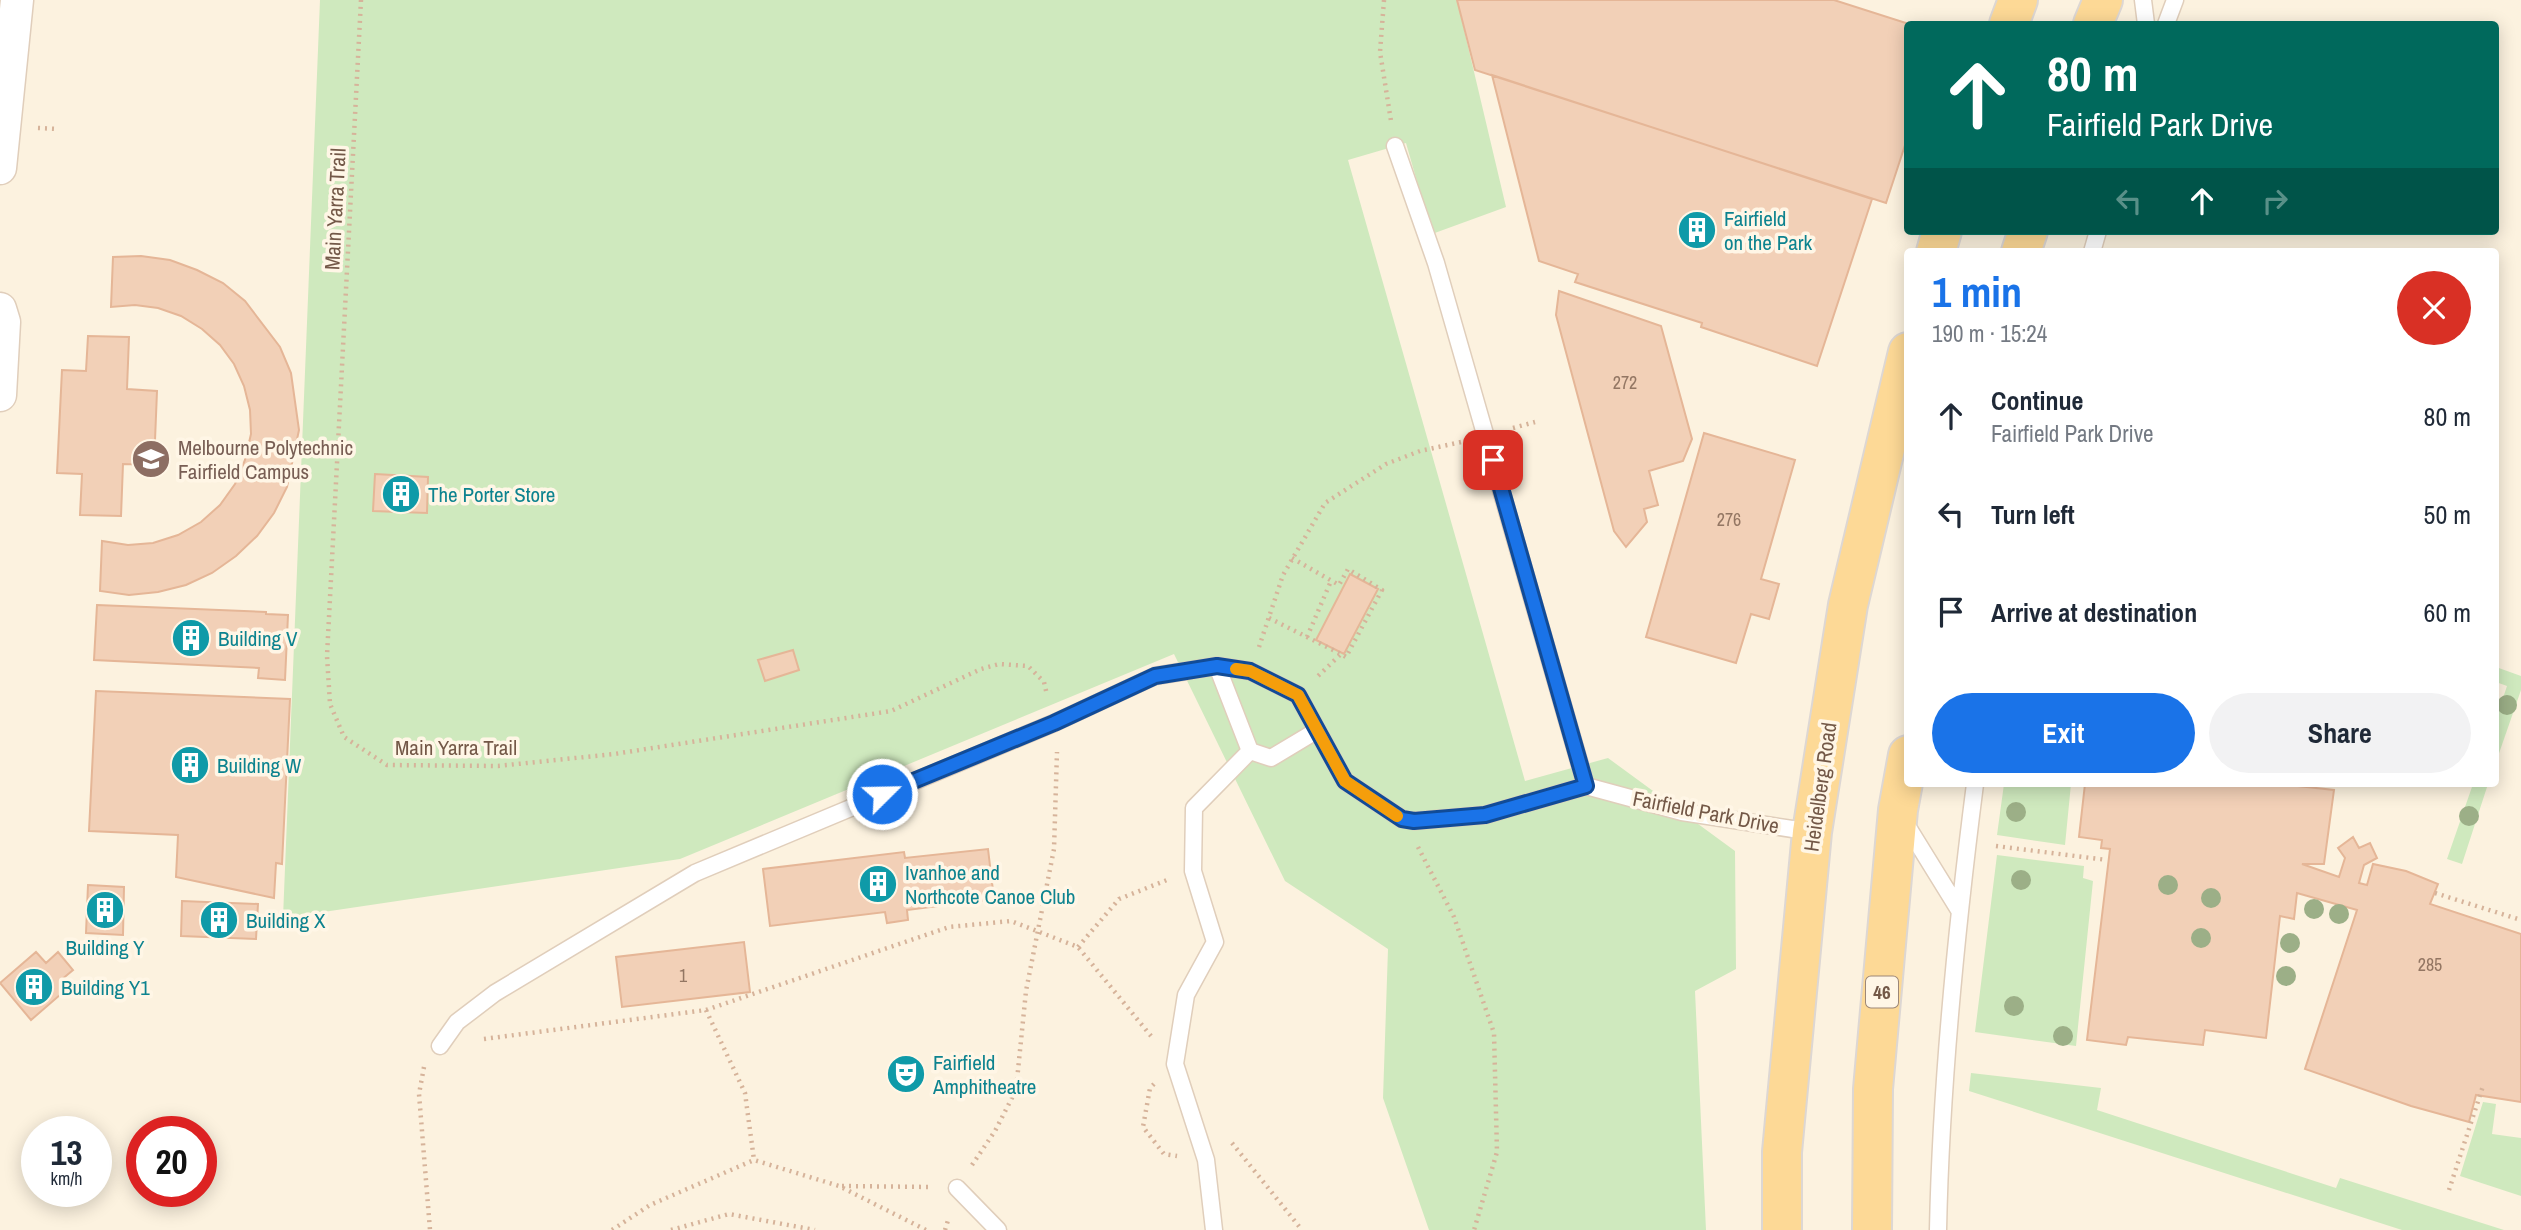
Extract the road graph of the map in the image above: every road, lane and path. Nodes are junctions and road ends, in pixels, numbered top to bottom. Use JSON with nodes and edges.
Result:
{"nodes":[{"id":1,"x":17,"y":0,"type":"edge"},
{"id":2,"x":361,"y":0,"type":"edge"},
{"id":3,"x":1384,"y":0,"type":"edge"},
{"id":4,"x":2018,"y":0,"type":"edge"},
{"id":5,"x":2103,"y":0,"type":"edge"},
{"id":6,"x":2143,"y":0,"type":"edge"},
{"id":7,"x":2175,"y":0,"type":"edge"},
{"id":8,"x":2010,"y":21,"type":"edge"},
{"id":9,"x":2094,"y":21,"type":"edge"},
{"id":10,"x":2146,"y":21,"type":"edge"},
{"id":11,"x":2167,"y":21,"type":"edge"},
{"id":12,"x":1395,"y":146,"type":"joint"},
{"id":13,"x":0,"y":168,"type":"edge"},
{"id":14,"x":0,"y":310,"type":"edge"},
{"id":15,"x":1904,"y":369,"type":"edge"},
{"id":16,"x":0,"y":395,"type":"edge"},
{"id":17,"x":1449,"y":446,"type":"dead end"},
{"id":18,"x":1292,"y":558,"type":"junction"},
{"id":19,"x":1332,"y":581,"type":"junction"},
{"id":20,"x":1269,"y":618,"type":"junction"},
{"id":21,"x":1307,"y":637,"type":"junction"},
{"id":22,"x":1217,"y":666,"type":"junction"},
{"id":23,"x":1250,"y":671,"type":"junction"},
{"id":24,"x":1054,"y":723,"type":"junction"},
{"id":25,"x":1316,"y":731,"type":"junction"},
{"id":26,"x":1058,"y":747,"type":"dead end"},
{"id":27,"x":1250,"y":751,"type":"junction"},
{"id":28,"x":1904,"y":777,"type":"edge"},
{"id":29,"x":1586,"y":786,"type":"junction"},
{"id":30,"x":1975,"y":787,"type":"edge"},
{"id":31,"x":1898,"y":810,"type":"junction"},
{"id":32,"x":1402,"y":819,"type":"junction"},
{"id":33,"x":1812,"y":832,"type":"junction"},
{"id":34,"x":1988,"y":845,"type":"dead end"},
{"id":35,"x":2107,"y":860,"type":"dead end"},
{"id":36,"x":1193,"y":871,"type":"junction"},
{"id":37,"x":2435,"y":893,"type":"dead end"},
{"id":38,"x":1959,"y":910,"type":"junction"},
{"id":39,"x":2521,"y":920,"type":"edge"},
{"id":40,"x":1038,"y":931,"type":"junction"},
{"id":41,"x":1078,"y":947,"type":"junction"},
{"id":42,"x":706,"y":1010,"type":"junction"},
{"id":43,"x":440,"y":1046,"type":"joint"},
{"id":44,"x":1175,"y":1064,"type":"junction"},
{"id":45,"x":2483,"y":1086,"type":"dead end"},
{"id":46,"x":418,"y":1094,"type":"dead end"},
{"id":47,"x":1228,"y":1137,"type":"dead end"},
{"id":48,"x":754,"y":1160,"type":"junction"},
{"id":49,"x":839,"y":1186,"type":"junction"},
{"id":50,"x":957,"y":1188,"type":"junction"},
{"id":51,"x":2449,"y":1190,"type":"dead end"},
{"id":52,"x":429,"y":1230,"type":"edge"},
{"id":53,"x":612,"y":1230,"type":"edge"},
{"id":54,"x":671,"y":1230,"type":"edge"},
{"id":55,"x":815,"y":1230,"type":"edge"},
{"id":56,"x":926,"y":1230,"type":"edge"},
{"id":57,"x":998,"y":1230,"type":"edge"},
{"id":58,"x":1214,"y":1230,"type":"edge"},
{"id":59,"x":1303,"y":1230,"type":"edge"},
{"id":60,"x":1474,"y":1230,"type":"edge"},
{"id":61,"x":1782,"y":1230,"type":"edge"},
{"id":62,"x":1872,"y":1230,"type":"edge"},
{"id":63,"x":1938,"y":1230,"type":"edge"}],
"edges":[{"from":1,"to":13,"type":"street"},
{"from":2,"to":24,"type":"path","name":"Main Yarra Trail"},
{"from":3,"to":12,"type":"path"},
{"from":4,"to":8,"type":"main road"},
{"from":5,"to":9,"type":"main road"},
{"from":6,"to":10,"type":"lane"},
{"from":7,"to":11,"type":"lane"},
{"from":12,"to":29,"type":"lane"},
{"from":14,"to":16,"type":"street"},
{"from":15,"to":33,"type":"main road","name":"Heidelberg Road"},
{"from":17,"to":18,"type":"path"},
{"from":18,"to":19,"type":"path"},
{"from":18,"to":20,"type":"path"},
{"from":19,"to":21,"type":"path"},
{"from":19,"to":21,"type":"path"},
{"from":20,"to":21,"type":"path"},
{"from":20,"to":23,"type":"path"},
{"from":22,"to":23,"type":"lane"},
{"from":22,"to":24,"type":"lane"},
{"from":22,"to":27,"type":"lane"},
{"from":23,"to":25,"type":"lane"},
{"from":24,"to":43,"type":"lane"},
{"from":25,"to":27,"type":"lane"},
{"from":25,"to":32,"type":"lane"},
{"from":26,"to":40,"type":"path"},
{"from":27,"to":36,"type":"lane"},
{"from":28,"to":31,"type":"main road","number":"46"},
{"from":29,"to":32,"type":"lane"},
{"from":29,"to":33,"type":"lane","name":"Fairfield Park Drive"},
{"from":30,"to":38,"type":"lane"},
{"from":31,"to":38,"type":"lane"},
{"from":31,"to":62,"type":"main road","number":"46"},
{"from":32,"to":60,"type":"path"},
{"from":33,"to":61,"type":"main road","name":"Heidelberg Road"},
{"from":34,"to":35,"type":"path"},
{"from":36,"to":41,"type":"path"},
{"from":36,"to":44,"type":"lane"},
{"from":37,"to":39,"type":"path"},
{"from":38,"to":63,"type":"lane"},
{"from":40,"to":41,"type":"path"},
{"from":40,"to":42,"type":"path"},
{"from":40,"to":50,"type":"path"},
{"from":41,"to":44,"type":"path"},
{"from":42,"to":43,"type":"path"},
{"from":42,"to":48,"type":"path"},
{"from":44,"to":58,"type":"lane"},
{"from":45,"to":51,"type":"path"},
{"from":46,"to":52,"type":"path"},
{"from":47,"to":59,"type":"path"},
{"from":48,"to":49,"type":"path"},
{"from":48,"to":53,"type":"path"},
{"from":49,"to":50,"type":"path"},
{"from":49,"to":56,"type":"path"},
{"from":50,"to":57,"type":"lane"},
{"from":54,"to":55,"type":"path"}]}
